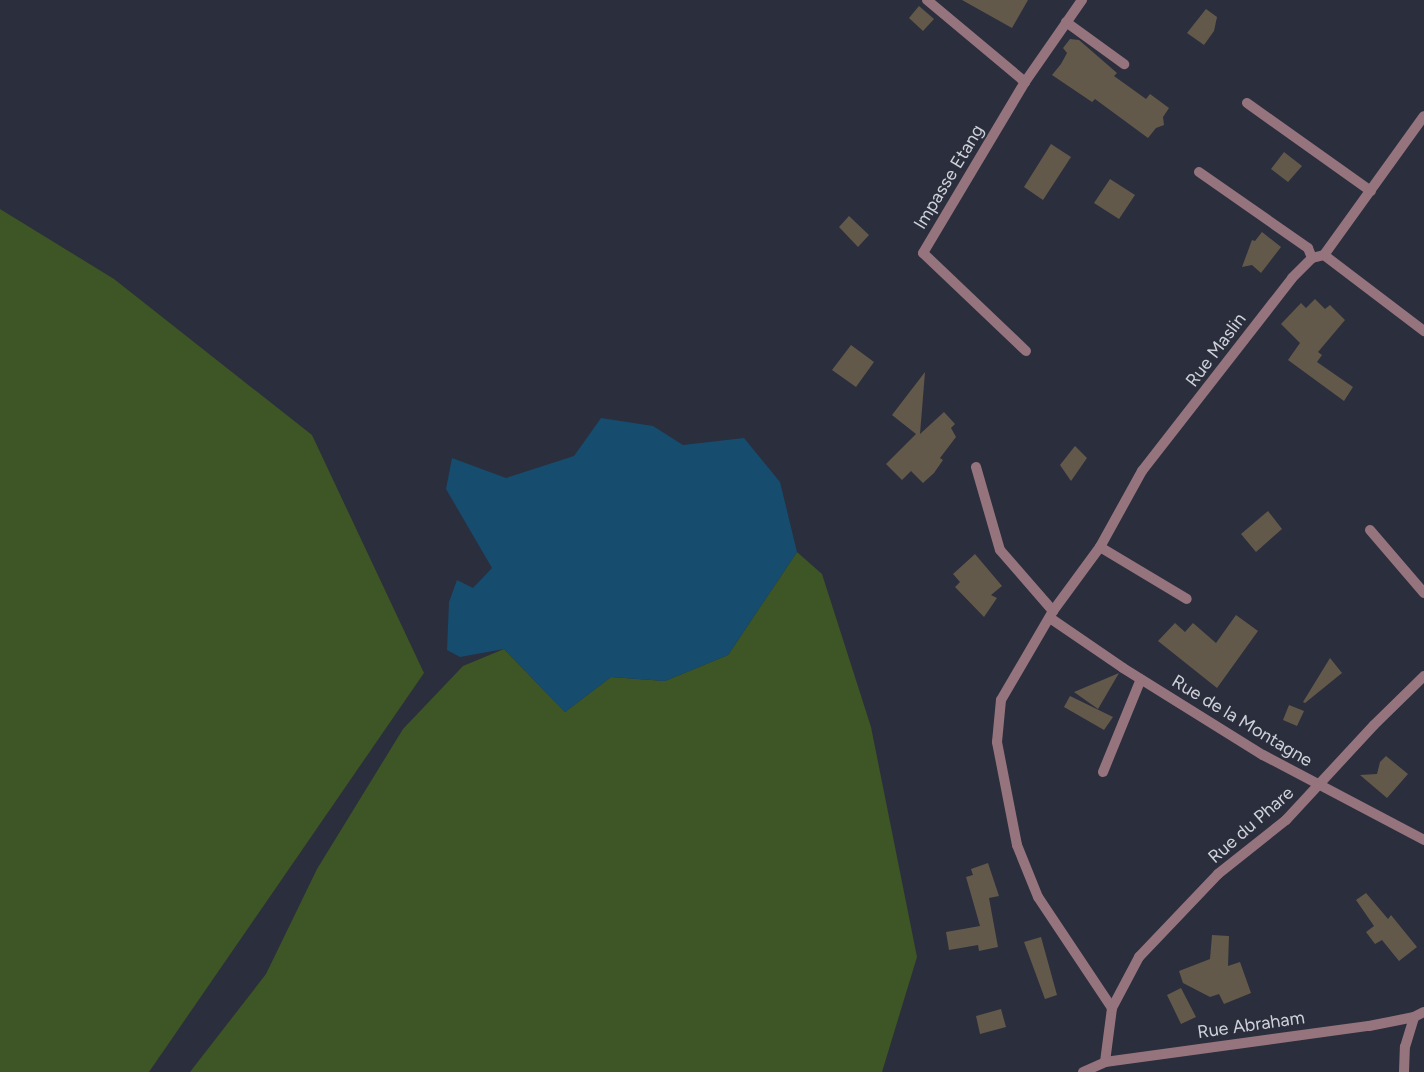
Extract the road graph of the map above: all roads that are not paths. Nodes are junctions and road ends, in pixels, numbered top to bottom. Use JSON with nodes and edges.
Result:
{"nodes":[{"id":1,"x":927,"y":0,"type":"edge"},
{"id":2,"x":1082,"y":0,"type":"edge"},
{"id":3,"x":1066,"y":22,"type":"junction"},
{"id":4,"x":1124,"y":64,"type":"dead end"},
{"id":5,"x":1026,"y":82,"type":"junction"},
{"id":6,"x":1247,"y":103,"type":"dead end"},
{"id":7,"x":1424,"y":116,"type":"edge"},
{"id":8,"x":1199,"y":172,"type":"dead end"},
{"id":9,"x":1371,"y":191,"type":"junction"},
{"id":10,"x":1324,"y":255,"type":"junction"},
{"id":11,"x":1312,"y":258,"type":"junction"},
{"id":12,"x":1424,"y":330,"type":"edge"},
{"id":13,"x":1026,"y":351,"type":"dead end"},
{"id":14,"x":976,"y":466,"type":"dead end"},
{"id":15,"x":1370,"y":530,"type":"dead end"},
{"id":16,"x":1100,"y":547,"type":"junction"},
{"id":17,"x":1424,"y":593,"type":"edge"},
{"id":18,"x":1187,"y":599,"type":"dead end"},
{"id":19,"x":1051,"y":614,"type":"junction"},
{"id":20,"x":1424,"y":676,"type":"edge"},
{"id":21,"x":1141,"y":679,"type":"junction"},
{"id":22,"x":1103,"y":772,"type":"dead end"},
{"id":23,"x":1320,"y":786,"type":"junction"},
{"id":24,"x":1424,"y":840,"type":"edge"},
{"id":25,"x":1112,"y":1008,"type":"junction"},
{"id":26,"x":1424,"y":1012,"type":"edge"},
{"id":27,"x":1414,"y":1018,"type":"junction"},
{"id":28,"x":1105,"y":1062,"type":"junction"},
{"id":29,"x":1083,"y":1072,"type":"edge"},
{"id":30,"x":1404,"y":1072,"type":"edge"}],
"edges":[{"from":1,"to":5,"type":"street"},
{"from":2,"to":3,"type":"street","name":"Impasse Etang"},
{"from":3,"to":4,"type":"street"},
{"from":3,"to":5,"type":"street","name":"Impasse Etang"},
{"from":5,"to":13,"type":"street","name":"Impasse Etang"},
{"from":6,"to":9,"type":"street"},
{"from":7,"to":9,"type":"street"},
{"from":8,"to":11,"type":"street"},
{"from":9,"to":10,"type":"street"},
{"from":10,"to":11,"type":"street"},
{"from":10,"to":12,"type":"street"},
{"from":11,"to":16,"type":"street","name":"Rue Maslin"},
{"from":14,"to":19,"type":"street","name":"Rue de la Montagne"},
{"from":15,"to":17,"type":"street"},
{"from":16,"to":18,"type":"street"},
{"from":16,"to":19,"type":"street","name":"Rue Maslin"},
{"from":19,"to":21,"type":"street","name":"Rue de la Montagne"},
{"from":19,"to":25,"type":"street","name":"Rue Maslin"},
{"from":20,"to":23,"type":"street","name":"Rue du Phare"},
{"from":21,"to":22,"type":"street"},
{"from":21,"to":23,"type":"street","name":"Rue de la Montagne"},
{"from":23,"to":24,"type":"street","name":"Rue de la Montagne"},
{"from":23,"to":25,"type":"street","name":"Rue du Phare"},
{"from":25,"to":28,"type":"street"},
{"from":26,"to":27,"type":"street","name":"Rue Abraham"},
{"from":27,"to":28,"type":"street","name":"Rue Abraham"},
{"from":27,"to":30,"type":"street"},
{"from":28,"to":29,"type":"street","name":"Rue Abraham"}]}
